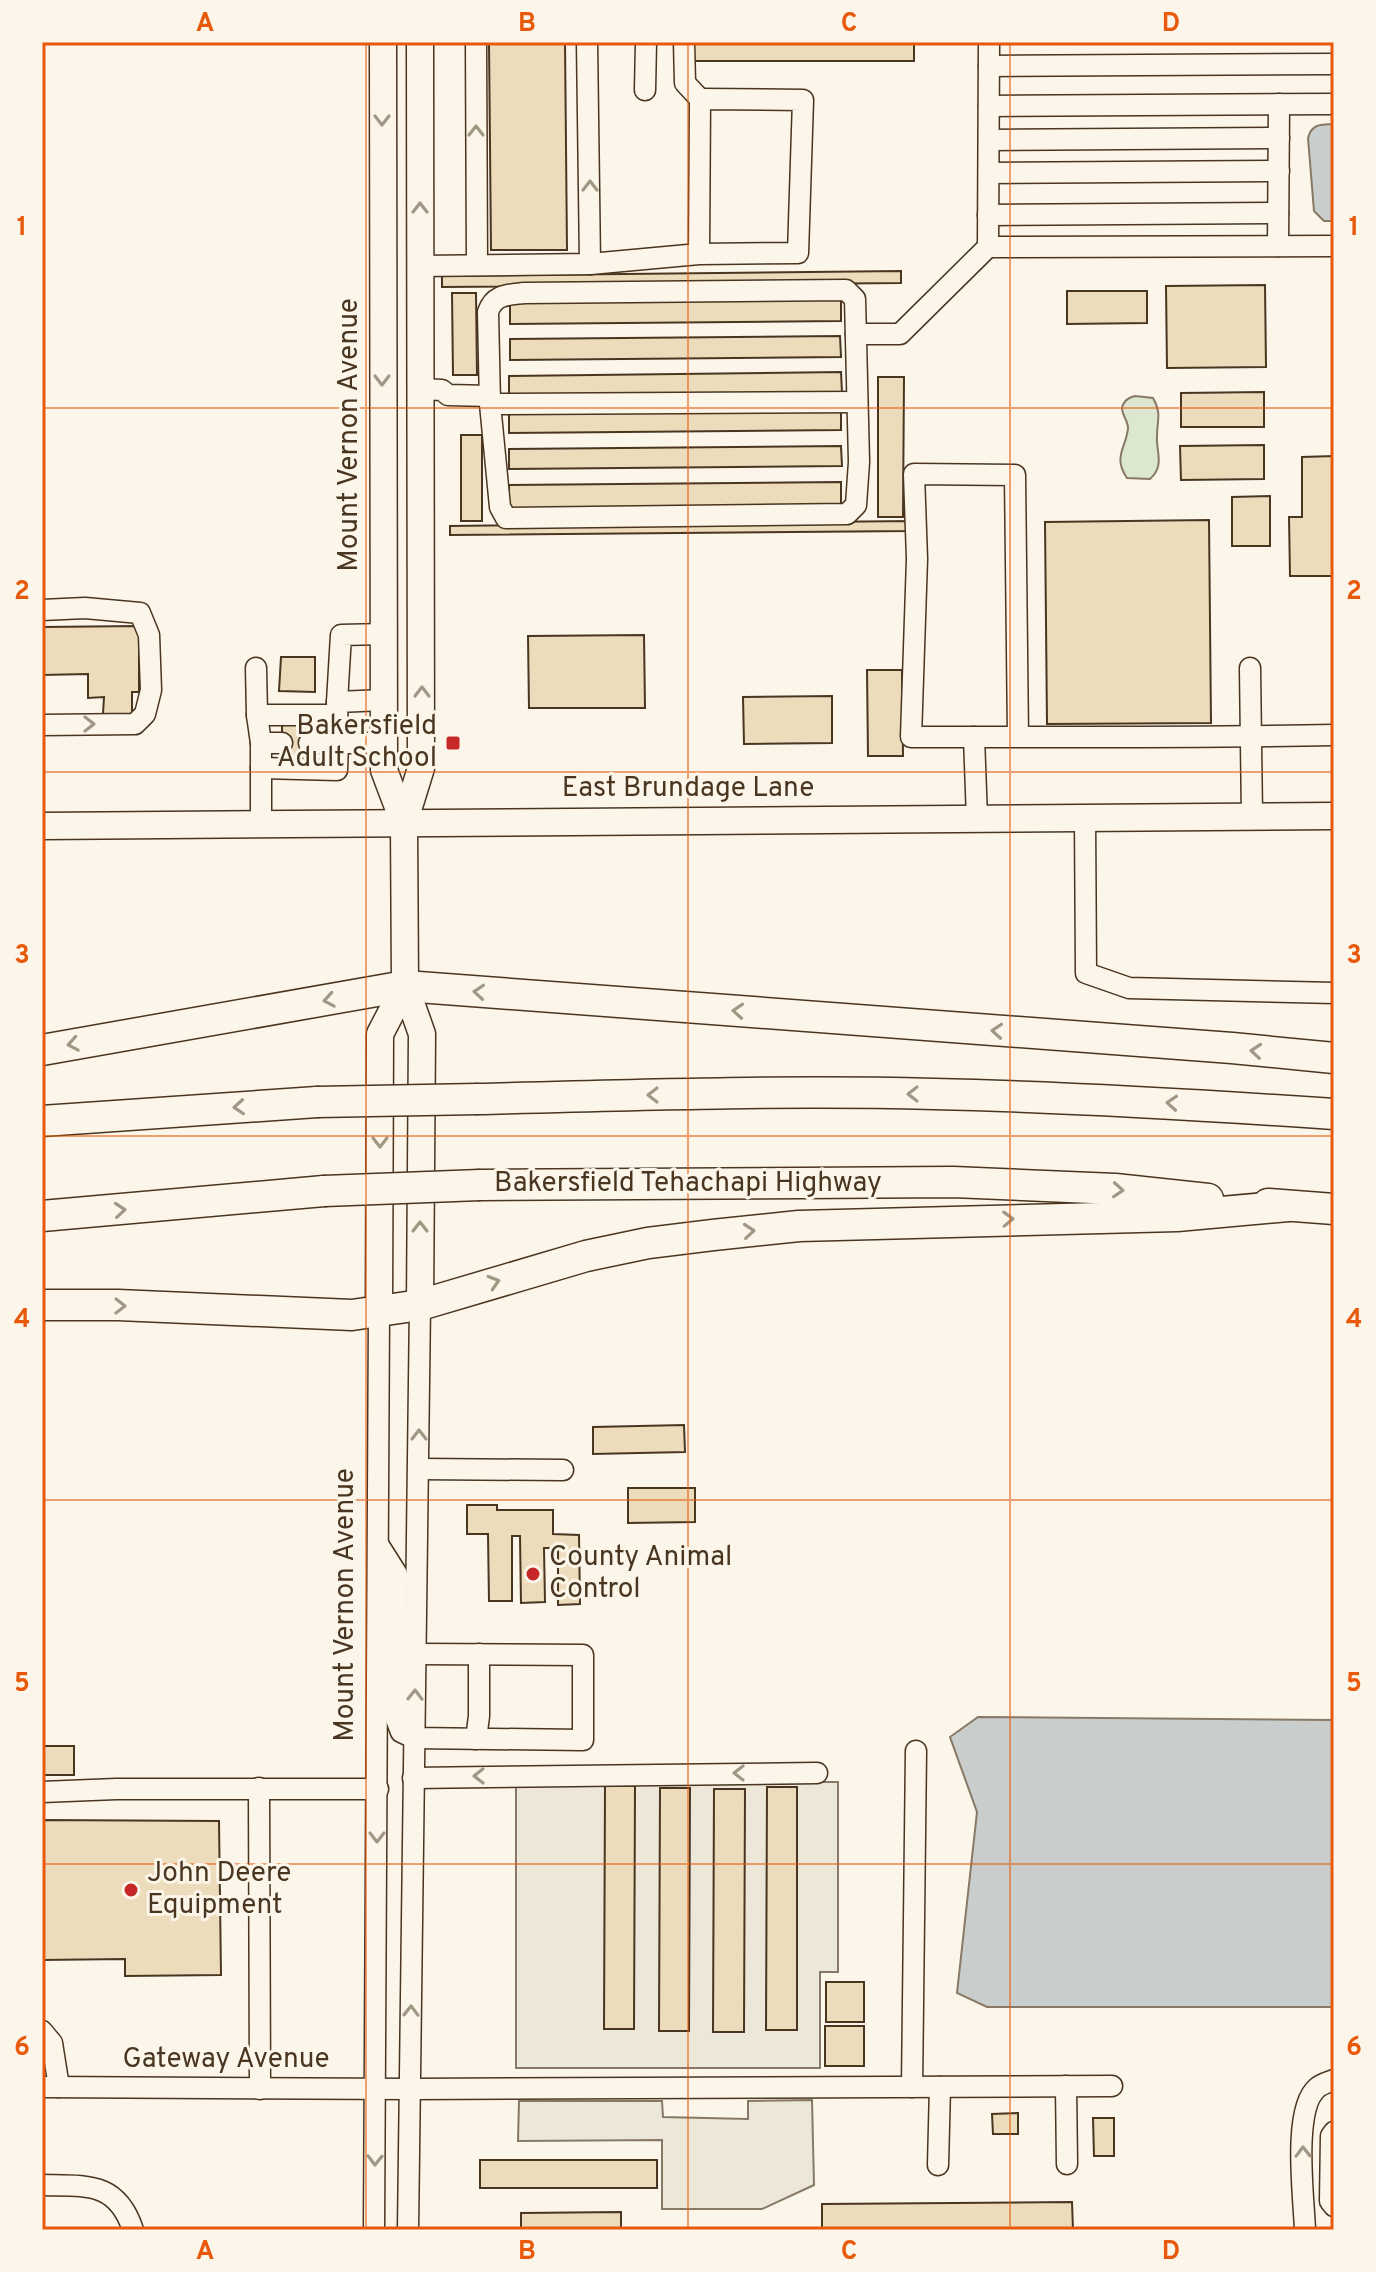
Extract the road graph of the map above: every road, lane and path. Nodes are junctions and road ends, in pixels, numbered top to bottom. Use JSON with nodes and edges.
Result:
{"nodes":[{"id":1,"x":383,"y":42,"type":"edge"},
{"id":2,"x":420,"y":42,"type":"edge"},
{"id":3,"x":476,"y":42,"type":"edge"},
{"id":4,"x":587,"y":42,"type":"edge"},
{"id":5,"x":646,"y":42,"type":"edge"},
{"id":6,"x":684,"y":42,"type":"edge"},
{"id":7,"x":989,"y":42,"type":"edge"},
{"id":8,"x":1334,"y":64,"type":"edge"},
{"id":9,"x":989,"y":66,"type":"junction"},
{"id":10,"x":645,"y":90,"type":"dead end"},
{"id":11,"x":700,"y":99,"type":"junction"},
{"id":12,"x":1279,"y":104,"type":"junction"},
{"id":13,"x":1334,"y":104,"type":"edge"},
{"id":14,"x":989,"y":106,"type":"junction"},
{"id":15,"x":1279,"y":138,"type":"junction"},
{"id":16,"x":989,"y":140,"type":"junction"},
{"id":17,"x":382,"y":170,"type":"junction"},
{"id":18,"x":420,"y":170,"type":"junction"},
{"id":19,"x":1279,"y":171,"type":"junction"},
{"id":20,"x":989,"y":173,"type":"junction"},
{"id":21,"x":1278,"y":213,"type":"junction"},
{"id":22,"x":988,"y":215,"type":"junction"},
{"id":23,"x":1278,"y":246,"type":"junction"},
{"id":24,"x":1334,"y":246,"type":"edge"},
{"id":25,"x":988,"y":247,"type":"junction"},
{"id":26,"x":699,"y":254,"type":"junction"},
{"id":27,"x":590,"y":264,"type":"junction"},
{"id":28,"x":477,"y":265,"type":"junction"},
{"id":29,"x":421,"y":266,"type":"junction"},
{"id":30,"x":856,"y":334,"type":"junction"},
{"id":31,"x":431,"y":389,"type":"junction"},
{"id":32,"x":490,"y":395,"type":"junction"},
{"id":33,"x":857,"y":402,"type":"junction"},
{"id":34,"x":42,"y":610,"type":"edge"},
{"id":35,"x":384,"y":634,"type":"junction"},
{"id":36,"x":256,"y":668,"type":"dead end"},
{"id":37,"x":1250,"y":668,"type":"dead end"},
{"id":38,"x":384,"y":700,"type":"junction"},
{"id":39,"x":337,"y":709,"type":"junction"},
{"id":40,"x":257,"y":715,"type":"junction"},
{"id":41,"x":42,"y":725,"type":"edge"},
{"id":42,"x":1334,"y":735,"type":"edge"},
{"id":43,"x":974,"y":737,"type":"junction"},
{"id":44,"x":1018,"y":737,"type":"junction"},
{"id":45,"x":1251,"y":737,"type":"junction"},
{"id":46,"x":261,"y":743,"type":"junction"},
{"id":47,"x":282,"y":743,"type":"dead end"},
{"id":48,"x":309,"y":743,"type":"dead end"},
{"id":49,"x":338,"y":743,"type":"junction"},
{"id":50,"x":384,"y":743,"type":"junction"},
{"id":51,"x":261,"y":768,"type":"junction"},
{"id":52,"x":1334,"y":816,"type":"edge"},
{"id":53,"x":1252,"y":817,"type":"junction"},
{"id":54,"x":1085,"y":818,"type":"junction"},
{"id":55,"x":977,"y":819,"type":"junction"},
{"id":56,"x":404,"y":823,"type":"junction"},
{"id":57,"x":261,"y":824,"type":"junction"},
{"id":58,"x":42,"y":826,"type":"edge"},
{"id":59,"x":405,"y":986,"type":"junction"},
{"id":60,"x":1334,"y":993,"type":"edge"},
{"id":61,"x":42,"y":1050,"type":"edge"},
{"id":62,"x":1334,"y":1058,"type":"edge"},
{"id":63,"x":1334,"y":1114,"type":"edge"},
{"id":64,"x":42,"y":1121,"type":"edge"},
{"id":65,"x":1288,"y":1206,"type":"junction"},
{"id":66,"x":1334,"y":1209,"type":"edge"},
{"id":67,"x":42,"y":1216,"type":"edge"},
{"id":68,"x":42,"y":1305,"type":"edge"},
{"id":69,"x":420,"y":1305,"type":"junction"},
{"id":70,"x":379,"y":1311,"type":"junction"},
{"id":71,"x":419,"y":1469,"type":"junction"},
{"id":72,"x":563,"y":1470,"type":"dead end"},
{"id":73,"x":378,"y":1544,"type":"junction"},
{"id":74,"x":416,"y":1654,"type":"junction"},
{"id":75,"x":479,"y":1654,"type":"junction"},
{"id":76,"x":414,"y":1738,"type":"junction"},
{"id":77,"x":476,"y":1739,"type":"junction"},
{"id":78,"x":916,"y":1751,"type":"dead end"},
{"id":79,"x":817,"y":1773,"type":"dead end"},
{"id":80,"x":413,"y":1778,"type":"junction"},
{"id":81,"x":259,"y":1788,"type":"junction"},
{"id":82,"x":378,"y":1789,"type":"junction"},
{"id":83,"x":42,"y":1792,"type":"edge"},
{"id":84,"x":42,"y":2031,"type":"edge"},
{"id":85,"x":1334,"y":2080,"type":"edge"},
{"id":86,"x":1066,"y":2086,"type":"junction"},
{"id":87,"x":1112,"y":2086,"type":"dead end"},
{"id":88,"x":50,"y":2087,"type":"edge"},
{"id":89,"x":912,"y":2087,"type":"junction"},
{"id":90,"x":940,"y":2087,"type":"junction"},
{"id":91,"x":260,"y":2089,"type":"junction"},
{"id":92,"x":376,"y":2089,"type":"junction"},
{"id":93,"x":410,"y":2089,"type":"junction"},
{"id":94,"x":1334,"y":2132,"type":"edge"},
{"id":95,"x":1067,"y":2164,"type":"dead end"},
{"id":96,"x":938,"y":2165,"type":"dead end"},
{"id":97,"x":42,"y":2185,"type":"edge"},
{"id":98,"x":1334,"y":2206,"type":"edge"},
{"id":99,"x":1334,"y":2219,"type":"edge"},
{"id":100,"x":133,"y":2230,"type":"edge"},
{"id":101,"x":374,"y":2230,"type":"edge"},
{"id":102,"x":408,"y":2230,"type":"edge"},
{"id":103,"x":1307,"y":2230,"type":"edge"}],
"edges":[{"from":1,"to":17,"type":"main road","name":"Mount Vernon Avenue","one_way":true},
{"from":2,"to":18,"type":"main road","name":"Mount Vernon Avenue"},
{"from":28,"to":3,"type":"street","one_way":true},
{"from":27,"to":4,"type":"street","one_way":true},
{"from":5,"to":10,"type":"street"},
{"from":6,"to":11,"type":"street"},
{"from":7,"to":9,"type":"street"},
{"from":8,"to":9,"type":"street"},
{"from":9,"to":14,"type":"street"},
{"from":11,"to":26,"type":"street"},
{"from":11,"to":26,"type":"street"},
{"from":12,"to":13,"type":"street"},
{"from":12,"to":14,"type":"street"},
{"from":12,"to":15,"type":"street"},
{"from":14,"to":16,"type":"street"},
{"from":15,"to":16,"type":"street"},
{"from":15,"to":19,"type":"street"},
{"from":16,"to":20,"type":"street"},
{"from":17,"to":18,"type":"main road"},
{"from":17,"to":35,"type":"main road","name":"Mount Vernon Avenue","one_way":true},
{"from":29,"to":18,"type":"main road","name":"Mount Vernon Avenue","one_way":true},
{"from":19,"to":20,"type":"street"},
{"from":19,"to":21,"type":"street"},
{"from":20,"to":22,"type":"street"},
{"from":21,"to":22,"type":"street"},
{"from":21,"to":23,"type":"street"},
{"from":22,"to":25,"type":"street"},
{"from":23,"to":24,"type":"street"},
{"from":23,"to":25,"type":"street"},
{"from":25,"to":30,"type":"street"},
{"from":26,"to":27,"type":"street"},
{"from":27,"to":28,"type":"street"},
{"from":28,"to":29,"type":"street"},
{"from":29,"to":31,"type":"main road","name":"Mount Vernon Avenue"},
{"from":30,"to":32,"type":"street"},
{"from":30,"to":33,"type":"street"},
{"from":31,"to":32,"type":"street"},
{"from":56,"to":31,"type":"main road","name":"Mount Vernon Avenue","one_way":true},
{"from":32,"to":33,"type":"street"},
{"from":32,"to":33,"type":"street"},
{"from":41,"to":34,"type":"street","one_way":true},
{"from":35,"to":38,"type":"main road","name":"Mount Vernon Avenue"},
{"from":35,"to":39,"type":"street"},
{"from":36,"to":40,"type":"street"},
{"from":37,"to":45,"type":"street"},
{"from":38,"to":39,"type":"street"},
{"from":38,"to":50,"type":"main road","name":"Mount Vernon Avenue"},
{"from":39,"to":40,"type":"street"},
{"from":39,"to":49,"type":"street"},
{"from":40,"to":46,"type":"street"},
{"from":42,"to":45,"type":"street"},
{"from":43,"to":44,"type":"street"},
{"from":43,"to":44,"type":"street"},
{"from":43,"to":55,"type":"street"},
{"from":44,"to":45,"type":"street"},
{"from":45,"to":53,"type":"street"},
{"from":46,"to":47,"type":"street"},
{"from":46,"to":51,"type":"street"},
{"from":48,"to":49,"type":"street"},
{"from":49,"to":50,"type":"street"},
{"from":49,"to":51,"type":"street"},
{"from":50,"to":56,"type":"main road","name":"Mount Vernon Avenue"},
{"from":51,"to":57,"type":"street"},
{"from":52,"to":53,"type":"main road","name":"East Brundage Lane"},
{"from":53,"to":54,"type":"main road","name":"East Brundage Lane"},
{"from":54,"to":55,"type":"main road","name":"East Brundage Lane"},
{"from":54,"to":60,"type":"street"},
{"from":55,"to":56,"type":"main road","name":"East Brundage Lane"},
{"from":56,"to":57,"type":"main road","name":"East Brundage Lane"},
{"from":56,"to":59,"type":"main road","name":"Mount Vernon Avenue"},
{"from":57,"to":58,"type":"main road","name":"East Brundage Lane"},
{"from":59,"to":61,"type":"highway","one_way":true},
{"from":62,"to":59,"type":"highway","one_way":true},
{"from":69,"to":59,"type":"main road","name":"Mount Vernon Avenue","one_way":true},
{"from":59,"to":70,"type":"main road","name":"Mount Vernon Avenue","one_way":true},
{"from":63,"to":64,"type":"highway","one_way":true,"bridge":true},
{"from":65,"to":66,"type":"highway","name":"Bakersfield Tehachapi Highway"},
{"from":67,"to":65,"type":"highway","name":"Bakersfield Tehachapi Highway","one_way":true,"bridge":true},
{"from":69,"to":65,"type":"highway","one_way":true},
{"from":68,"to":70,"type":"highway","one_way":true},
{"from":69,"to":70,"type":"highway"},
{"from":71,"to":69,"type":"street","name":"Mount Vernon Avenue","one_way":true},
{"from":70,"to":73,"type":"street","name":"Mount Vernon Avenue"},
{"from":71,"to":72,"type":"street"},
{"from":71,"to":74,"type":"street","name":"Mount Vernon Avenue"},
{"from":73,"to":76,"type":"street"},
{"from":73,"to":82,"type":"street","name":"Mount Vernon Avenue"},
{"from":74,"to":75,"type":"street"},
{"from":76,"to":74,"type":"street","name":"Mount Vernon Avenue","one_way":true},
{"from":75,"to":77,"type":"street"},
{"from":75,"to":77,"type":"street"},
{"from":76,"to":77,"type":"street"},
{"from":76,"to":80,"type":"street","name":"Mount Vernon Avenue"},
{"from":78,"to":89,"type":"street"},
{"from":79,"to":80,"type":"street","one_way":true},
{"from":93,"to":80,"type":"street","name":"Mount Vernon Avenue","one_way":true},
{"from":81,"to":82,"type":"street"},
{"from":81,"to":83,"type":"street"},
{"from":81,"to":91,"type":"street"},
{"from":82,"to":92,"type":"street","name":"Mount Vernon Avenue","one_way":true},
{"from":84,"to":88,"type":"street"},
{"from":103,"to":85,"type":"street","one_way":true},
{"from":86,"to":87,"type":"street","name":"Gateway Avenue"},
{"from":86,"to":90,"type":"street","name":"Gateway Avenue"},
{"from":86,"to":95,"type":"street"},
{"from":88,"to":91,"type":"street","name":"Gateway Avenue"},
{"from":89,"to":90,"type":"street","name":"Gateway Avenue"},
{"from":89,"to":93,"type":"street","name":"Gateway Avenue"},
{"from":90,"to":96,"type":"street"},
{"from":91,"to":92,"type":"street","name":"Gateway Avenue"},
{"from":92,"to":93,"type":"street","name":"Gateway Avenue"},
{"from":92,"to":101,"type":"street","name":"Mount Vernon Avenue","one_way":true},
{"from":93,"to":102,"type":"street","name":"Mount Vernon Avenue"},
{"from":94,"to":98,"type":"street"},
{"from":97,"to":100,"type":"street"},
{"from":99,"to":103,"type":"street"}]}
